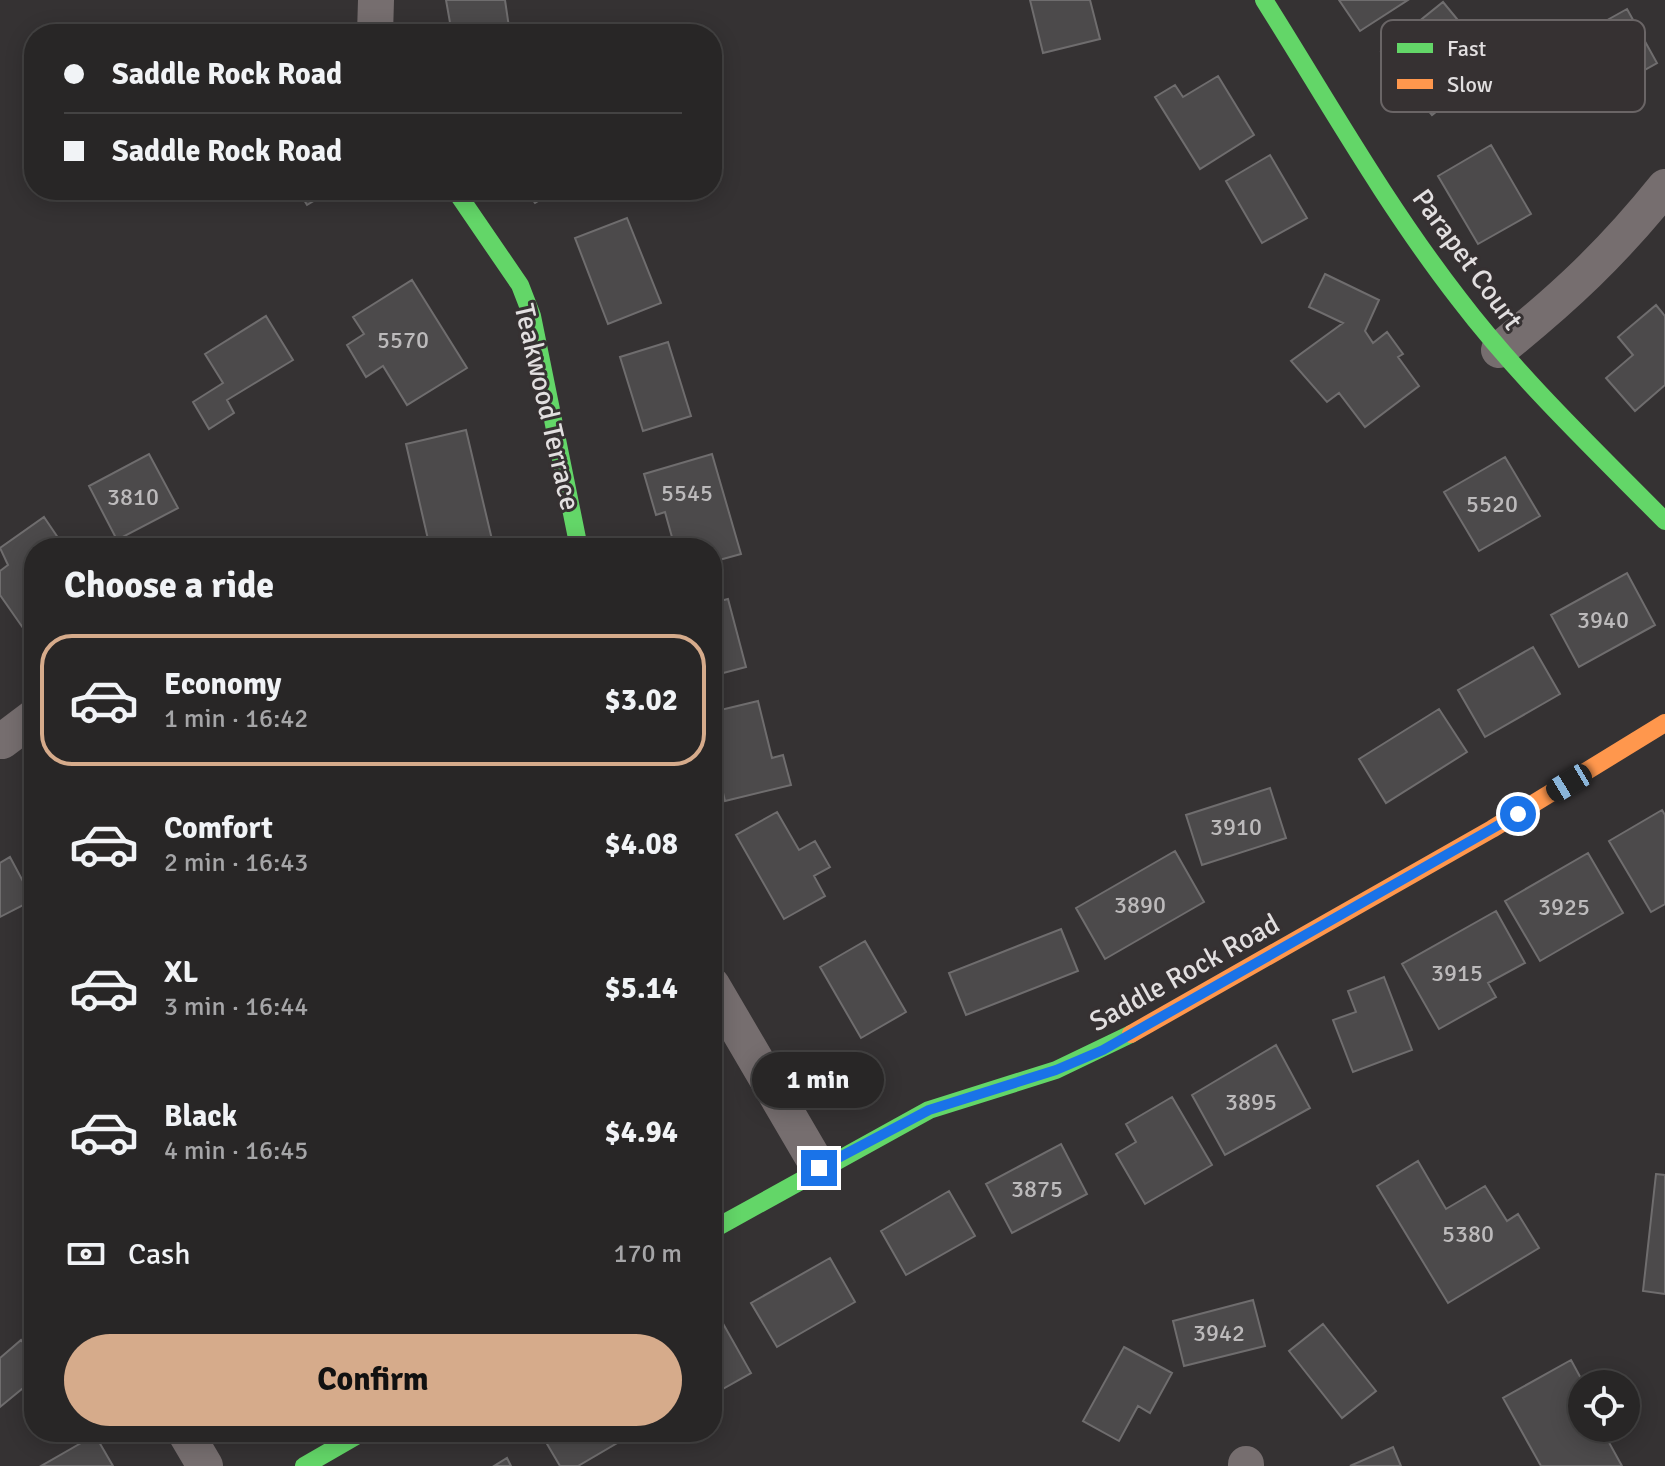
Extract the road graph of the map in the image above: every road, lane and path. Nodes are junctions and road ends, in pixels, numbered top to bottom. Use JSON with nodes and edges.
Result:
{"nodes":[{"id":1,"x":376,"y":0,"type":"edge"},
{"id":2,"x":1264,"y":0,"type":"edge"},
{"id":3,"x":375,"y":24,"type":"edge"},
{"id":4,"x":1665,"y":187,"type":"edge"},
{"id":5,"x":462,"y":200,"type":"edge"},
{"id":6,"x":1499,"y":350,"type":"junction"},
{"id":7,"x":1665,"y":521,"type":"edge"},
{"id":8,"x":577,"y":538,"type":"edge"},
{"id":9,"x":1665,"y":723,"type":"edge"},
{"id":10,"x":24,"y":724,"type":"edge"},
{"id":11,"x":2,"y":741,"type":"dead end"},
{"id":12,"x":722,"y":1002,"type":"edge"},
{"id":13,"x":819,"y":1168,"type":"junction"},
{"id":14,"x":722,"y":1224,"type":"edge"},
{"id":15,"x":191,"y":1442,"type":"edge"},
{"id":16,"x":346,"y":1442,"type":"edge"},
{"id":17,"x":205,"y":1466,"type":"edge"},
{"id":18,"x":304,"y":1466,"type":"edge"}],
"edges":[{"from":1,"to":3,"type":"street"},
{"from":2,"to":6,"type":"street","name":"Parapet Court"},
{"from":4,"to":6,"type":"street"},
{"from":5,"to":8,"type":"street","name":"Teakwood Terrace"},
{"from":6,"to":7,"type":"street","name":"Parapet Court"},
{"from":9,"to":13,"type":"street","name":"Saddle Rock Road"},
{"from":10,"to":11,"type":"street"},
{"from":12,"to":13,"type":"street"},
{"from":13,"to":14,"type":"street","name":"Saddle Rock Road"},
{"from":15,"to":17,"type":"street"},
{"from":16,"to":18,"type":"street"}]}
